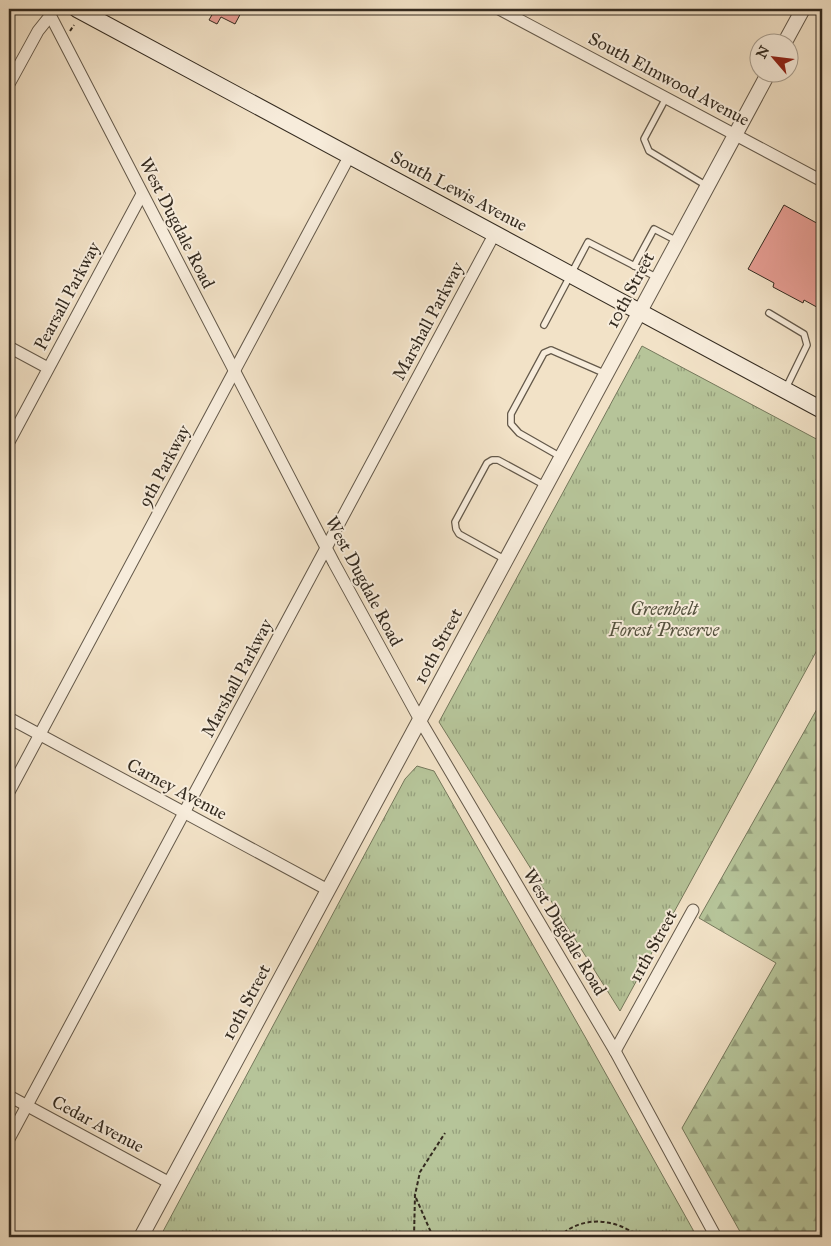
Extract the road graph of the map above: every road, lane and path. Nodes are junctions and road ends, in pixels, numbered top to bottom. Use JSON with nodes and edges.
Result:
{"nodes":[{"id":1,"x":77,"y":9,"type":"edge"},
{"id":2,"x":498,"y":9,"type":"edge"},
{"id":3,"x":803,"y":9,"type":"edge"},
{"id":4,"x":49,"y":12,"type":"edge"},
{"id":5,"x":790,"y":32,"type":"edge"},
{"id":6,"x":13,"y":67,"type":"edge"},
{"id":7,"x":764,"y":82,"type":"edge"},
{"id":8,"x":9,"y":84,"type":"edge"},
{"id":9,"x":666,"y":98,"type":"junction"},
{"id":10,"x":735,"y":135,"type":"junction"},
{"id":11,"x":350,"y":156,"type":"junction"},
{"id":12,"x":822,"y":181,"type":"edge"},
{"id":13,"x":707,"y":186,"type":"junction"},
{"id":14,"x":142,"y":194,"type":"junction"},
{"id":15,"x":495,"y":233,"type":"junction"},
{"id":16,"x":678,"y":241,"type":"junction"},
{"id":17,"x":634,"y":266,"type":"junction"},
{"id":18,"x":570,"y":274,"type":"junction"},
{"id":19,"x":658,"y":278,"type":"junction"},
{"id":20,"x":640,"y":311,"type":"junction"},
{"id":21,"x":769,"y":313,"type":"dead end"},
{"id":22,"x":544,"y":324,"type":"dead end"},
{"id":23,"x":9,"y":347,"type":"edge"},
{"id":24,"x":48,"y":368,"type":"junction"},
{"id":25,"x":234,"y":372,"type":"junction"},
{"id":26,"x":606,"y":374,"type":"junction"},
{"id":27,"x":785,"y":390,"type":"junction"},
{"id":28,"x":822,"y":410,"type":"edge"},
{"id":29,"x":9,"y":442,"type":"edge"},
{"id":30,"x":561,"y":457,"type":"junction"},
{"id":31,"x":546,"y":486,"type":"junction"},
{"id":32,"x":326,"y":549,"type":"junction"},
{"id":33,"x":506,"y":560,"type":"junction"},
{"id":34,"x":9,"y":718,"type":"edge"},
{"id":35,"x":420,"y":720,"type":"junction"},
{"id":36,"x":40,"y":735,"type":"junction"},
{"id":37,"x":9,"y":792,"type":"edge"},
{"id":38,"x":184,"y":813,"type":"junction"},
{"id":39,"x":328,"y":890,"type":"junction"},
{"id":40,"x":693,"y":910,"type":"dead end"},
{"id":41,"x":615,"y":1051,"type":"junction"},
{"id":42,"x":9,"y":1096,"type":"edge"},
{"id":43,"x":27,"y":1106,"type":"junction"},
{"id":44,"x":445,"y":1133,"type":"dead end"},
{"id":45,"x":9,"y":1139,"type":"edge"},
{"id":46,"x":170,"y":1183,"type":"junction"},
{"id":47,"x":415,"y":1195,"type":"junction"},
{"id":48,"x":141,"y":1237,"type":"edge"},
{"id":49,"x":414,"y":1237,"type":"edge"},
{"id":50,"x":433,"y":1237,"type":"edge"},
{"id":51,"x":559,"y":1237,"type":"edge"},
{"id":52,"x":639,"y":1237,"type":"edge"},
{"id":53,"x":716,"y":1237,"type":"edge"}],
"edges":[{"from":1,"to":11,"type":"main road","name":"South Lewis Avenue"},
{"from":2,"to":9,"type":"street","name":"South Elmwood Avenue"},
{"from":3,"to":5,"type":"street"},
{"from":4,"to":6,"type":"street"},
{"from":4,"to":14,"type":"street","name":"West Dugdale Road"},
{"from":6,"to":8,"type":"street"},
{"from":7,"to":10,"type":"street","name":"10th Street"},
{"from":9,"to":10,"type":"street","name":"South Elmwood Avenue"},
{"from":9,"to":13,"type":"lane"},
{"from":10,"to":12,"type":"street","name":"South Elmwood Avenue"},
{"from":10,"to":13,"type":"street","name":"10th Street"},
{"from":11,"to":15,"type":"main road","name":"South Lewis Avenue"},
{"from":11,"to":25,"type":"street","name":"9th Parkway"},
{"from":13,"to":16,"type":"street","name":"10th Street"},
{"from":14,"to":24,"type":"street","name":"Pearsall Parkway"},
{"from":14,"to":25,"type":"street","name":"West Dugdale Road"},
{"from":15,"to":18,"type":"main road","name":"South Lewis Avenue"},
{"from":15,"to":32,"type":"street","name":"Marshall Parkway"},
{"from":16,"to":17,"type":"lane"},
{"from":16,"to":19,"type":"street","name":"10th Street"},
{"from":17,"to":18,"type":"lane"},
{"from":17,"to":19,"type":"lane"},
{"from":18,"to":20,"type":"main road","name":"South Lewis Avenue"},
{"from":18,"to":22,"type":"lane"},
{"from":19,"to":20,"type":"street","name":"10th Street"},
{"from":20,"to":26,"type":"street","name":"10th Street"},
{"from":20,"to":27,"type":"main road","name":"South Lewis Avenue"},
{"from":21,"to":27,"type":"lane"},
{"from":23,"to":24,"type":"street"},
{"from":24,"to":29,"type":"street","name":"Pearsall Parkway"},
{"from":25,"to":32,"type":"street","name":"West Dugdale Road"},
{"from":25,"to":36,"type":"street","name":"9th Parkway"},
{"from":26,"to":30,"type":"street","name":"10th Street"},
{"from":26,"to":30,"type":"lane"},
{"from":27,"to":28,"type":"main road","name":"South Lewis Avenue"},
{"from":30,"to":31,"type":"street","name":"10th Street"},
{"from":31,"to":33,"type":"street","name":"10th Street"},
{"from":31,"to":33,"type":"lane"},
{"from":32,"to":35,"type":"street","name":"West Dugdale Road"},
{"from":32,"to":38,"type":"street","name":"Marshall Parkway"},
{"from":33,"to":35,"type":"street","name":"10th Street"},
{"from":34,"to":36,"type":"street","name":"Carney Avenue"},
{"from":35,"to":39,"type":"street","name":"10th Street"},
{"from":35,"to":41,"type":"street","name":"West Dugdale Road"},
{"from":36,"to":37,"type":"street","name":"9th Parkway"},
{"from":36,"to":38,"type":"street","name":"Carney Avenue"},
{"from":38,"to":39,"type":"street","name":"Carney Avenue"},
{"from":38,"to":43,"type":"street","name":"Marshall Parkway"},
{"from":39,"to":46,"type":"street","name":"10th Street"},
{"from":40,"to":41,"type":"street","name":"11th Street"},
{"from":41,"to":53,"type":"street","name":"West Dugdale Road"},
{"from":42,"to":43,"type":"street","name":"Cedar Avenue"},
{"from":43,"to":45,"type":"street","name":"Marshall Parkway"},
{"from":43,"to":46,"type":"street","name":"Cedar Avenue"},
{"from":44,"to":47,"type":"path"},
{"from":46,"to":48,"type":"street","name":"10th Street"},
{"from":47,"to":49,"type":"path"},
{"from":47,"to":50,"type":"path"},
{"from":51,"to":52,"type":"path"}]}
